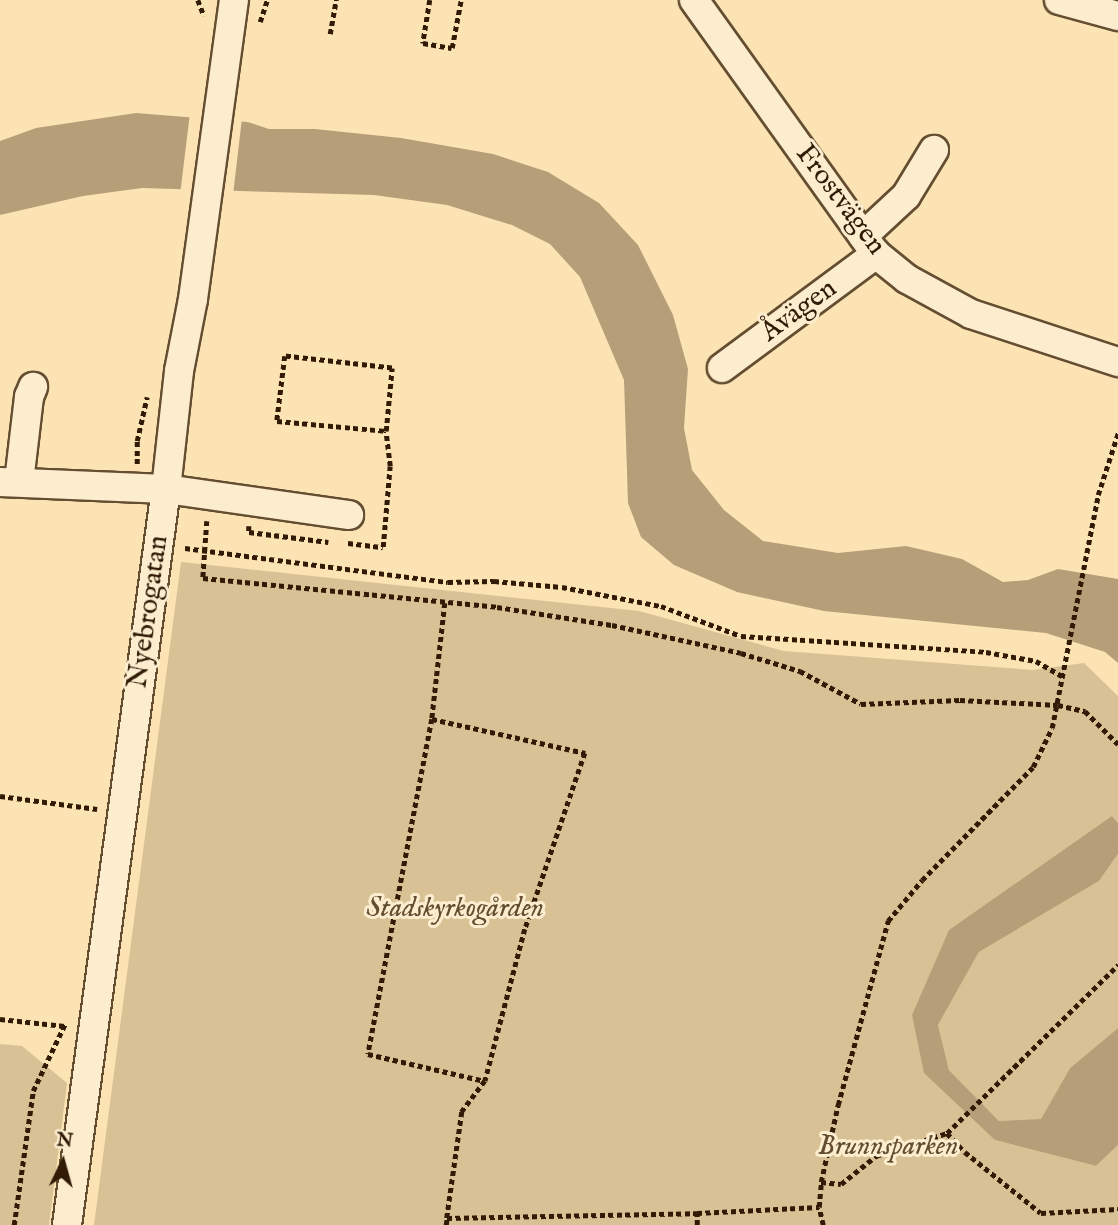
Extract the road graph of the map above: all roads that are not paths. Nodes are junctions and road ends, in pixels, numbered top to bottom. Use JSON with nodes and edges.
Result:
{"nodes":[{"id":1,"x":234,"y":0,"type":"edge"},
{"id":2,"x":694,"y":0,"type":"edge"},
{"id":3,"x":1059,"y":0,"type":"edge"},
{"id":4,"x":1118,"y":16,"type":"edge"},
{"id":5,"x":934,"y":150,"type":"dead end"},
{"id":6,"x":869,"y":245,"type":"junction"},
{"id":7,"x":1118,"y":362,"type":"edge"},
{"id":8,"x":722,"y":368,"type":"dead end"},
{"id":9,"x":33,"y":387,"type":"dead end"},
{"id":10,"x":10,"y":482,"type":"edge"},
{"id":11,"x":166,"y":489,"type":"junction"},
{"id":12,"x":349,"y":514,"type":"dead end"},
{"id":13,"x":67,"y":1225,"type":"edge"}],
"edges":[{"from":1,"to":11,"type":"street","name":"Nyebrogatan"},
{"from":2,"to":6,"type":"street","name":"Frostvägen"},
{"from":3,"to":4,"type":"street"},
{"from":5,"to":6,"type":"street","name":"Åvägen"},
{"from":6,"to":7,"type":"street","name":"Frostvägen"},
{"from":6,"to":8,"type":"street","name":"Åvägen"},
{"from":9,"to":10,"type":"street"},
{"from":10,"to":11,"type":"street"},
{"from":11,"to":12,"type":"street"},
{"from":11,"to":13,"type":"street","name":"Nyebrogatan"}]}
